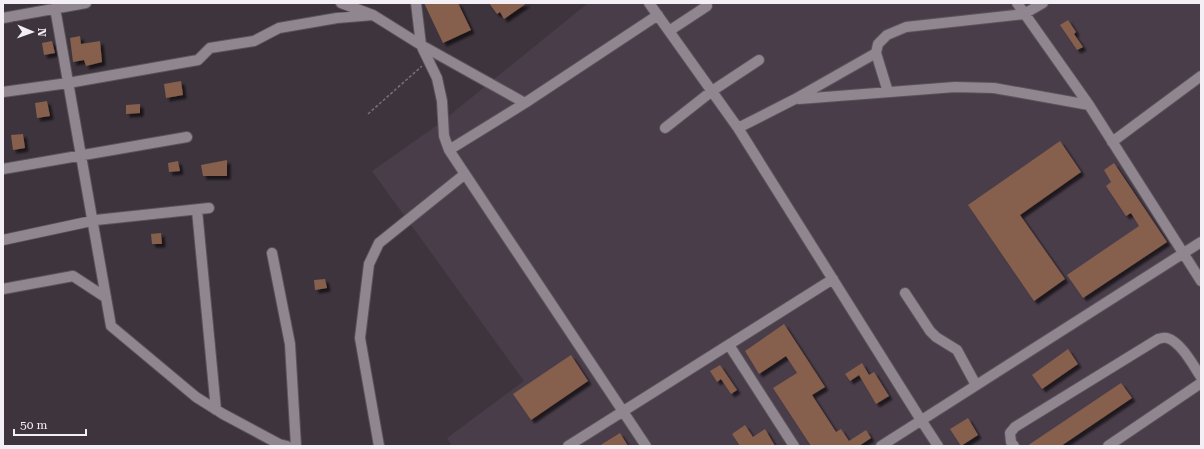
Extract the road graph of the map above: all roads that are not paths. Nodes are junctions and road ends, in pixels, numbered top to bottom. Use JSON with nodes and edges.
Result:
{"nodes":[{"id":1,"x":85,"y":3,"type":"edge"},
{"id":2,"x":340,"y":3,"type":"edge"},
{"id":3,"x":416,"y":3,"type":"edge"},
{"id":4,"x":649,"y":3,"type":"edge"},
{"id":5,"x":1017,"y":3,"type":"edge"},
{"id":6,"x":1043,"y":3,"type":"edge"},
{"id":7,"x":707,"y":6,"type":"dead end"},
{"id":8,"x":55,"y":8,"type":"junction"},
{"id":9,"x":1024,"y":14,"type":"junction"},
{"id":10,"x":373,"y":15,"type":"junction"},
{"id":11,"x":658,"y":15,"type":"junction"},
{"id":12,"x":3,"y":18,"type":"edge"},
{"id":13,"x":669,"y":31,"type":"junction"},
{"id":14,"x":421,"y":46,"type":"junction"},
{"id":15,"x":876,"y":53,"type":"junction"},
{"id":16,"x":759,"y":60,"type":"dead end"},
{"id":17,"x":1201,"y":76,"type":"edge"},
{"id":18,"x":68,"y":83,"type":"junction"},
{"id":19,"x":712,"y":91,"type":"junction"},
{"id":20,"x":3,"y":92,"type":"edge"},
{"id":21,"x":888,"y":92,"type":"junction"},
{"id":22,"x":795,"y":99,"type":"junction"},
{"id":23,"x":525,"y":102,"type":"junction"},
{"id":24,"x":1089,"y":105,"type":"junction"},
{"id":25,"x":665,"y":128,"type":"dead end"},
{"id":26,"x":738,"y":128,"type":"junction"},
{"id":27,"x":187,"y":137,"type":"dead end"},
{"id":28,"x":1112,"y":142,"type":"junction"},
{"id":29,"x":449,"y":150,"type":"junction"},
{"id":30,"x":80,"y":156,"type":"junction"},
{"id":31,"x":3,"y":169,"type":"edge"},
{"id":32,"x":465,"y":174,"type":"junction"},
{"id":33,"x":209,"y":208,"type":"dead end"},
{"id":34,"x":197,"y":210,"type":"junction"},
{"id":35,"x":92,"y":221,"type":"junction"},
{"id":36,"x":3,"y":240,"type":"edge"},
{"id":37,"x":1201,"y":242,"type":"edge"},
{"id":38,"x":272,"y":253,"type":"dead end"},
{"id":39,"x":1183,"y":254,"type":"junction"},
{"id":40,"x":833,"y":279,"type":"junction"},
{"id":41,"x":1201,"y":281,"type":"edge"},
{"id":42,"x":3,"y":289,"type":"edge"},
{"id":43,"x":905,"y":293,"type":"dead end"},
{"id":44,"x":105,"y":297,"type":"junction"},
{"id":45,"x":729,"y":345,"type":"junction"},
{"id":46,"x":1201,"y":377,"type":"edge"},
{"id":47,"x":1201,"y":383,"type":"edge"},
{"id":48,"x":976,"y":385,"type":"junction"},
{"id":49,"x":216,"y":410,"type":"junction"},
{"id":50,"x":623,"y":411,"type":"junction"},
{"id":51,"x":921,"y":420,"type":"junction"},
{"id":52,"x":287,"y":446,"type":"edge"},
{"id":53,"x":296,"y":446,"type":"edge"},
{"id":54,"x":379,"y":446,"type":"edge"},
{"id":55,"x":568,"y":446,"type":"edge"},
{"id":56,"x":646,"y":446,"type":"edge"},
{"id":57,"x":794,"y":446,"type":"edge"},
{"id":58,"x":881,"y":446,"type":"edge"},
{"id":59,"x":938,"y":446,"type":"edge"},
{"id":60,"x":1014,"y":446,"type":"edge"},
{"id":61,"x":1108,"y":446,"type":"edge"}],
"edges":[{"from":1,"to":8,"type":"street"},
{"from":2,"to":10,"type":"street"},
{"from":3,"to":14,"type":"street"},
{"from":4,"to":11,"type":"street"},
{"from":5,"to":9,"type":"street"},
{"from":6,"to":9,"type":"street"},
{"from":7,"to":13,"type":"street"},
{"from":8,"to":12,"type":"street"},
{"from":8,"to":18,"type":"street"},
{"from":9,"to":15,"type":"street"},
{"from":9,"to":24,"type":"street"},
{"from":10,"to":14,"type":"street"},
{"from":10,"to":18,"type":"street"},
{"from":11,"to":13,"type":"street"},
{"from":11,"to":23,"type":"street"},
{"from":13,"to":19,"type":"street"},
{"from":14,"to":23,"type":"street"},
{"from":14,"to":29,"type":"street"},
{"from":15,"to":21,"type":"street"},
{"from":15,"to":22,"type":"street"},
{"from":16,"to":19,"type":"street"},
{"from":17,"to":28,"type":"street"},
{"from":18,"to":20,"type":"street"},
{"from":18,"to":30,"type":"street"},
{"from":19,"to":25,"type":"street"},
{"from":19,"to":26,"type":"street"},
{"from":21,"to":22,"type":"street"},
{"from":21,"to":24,"type":"street"},
{"from":22,"to":26,"type":"street"},
{"from":23,"to":29,"type":"street"},
{"from":24,"to":28,"type":"street"},
{"from":26,"to":40,"type":"street"},
{"from":27,"to":30,"type":"street"},
{"from":28,"to":39,"type":"street"},
{"from":29,"to":32,"type":"street"},
{"from":30,"to":31,"type":"street"},
{"from":30,"to":35,"type":"street"},
{"from":32,"to":50,"type":"street"},
{"from":32,"to":54,"type":"street"},
{"from":33,"to":34,"type":"street"},
{"from":34,"to":35,"type":"street"},
{"from":34,"to":49,"type":"street"},
{"from":35,"to":36,"type":"street"},
{"from":35,"to":44,"type":"street"},
{"from":37,"to":39,"type":"street"},
{"from":38,"to":53,"type":"street"},
{"from":39,"to":41,"type":"street"},
{"from":39,"to":48,"type":"street"},
{"from":40,"to":45,"type":"street"},
{"from":40,"to":51,"type":"street"},
{"from":42,"to":44,"type":"street"},
{"from":43,"to":48,"type":"street"},
{"from":44,"to":49,"type":"street"},
{"from":45,"to":50,"type":"street"},
{"from":45,"to":57,"type":"street"},
{"from":46,"to":60,"type":"street"},
{"from":47,"to":61,"type":"street"},
{"from":48,"to":51,"type":"street"},
{"from":49,"to":52,"type":"street"},
{"from":50,"to":55,"type":"street"},
{"from":50,"to":56,"type":"street"},
{"from":51,"to":58,"type":"street"},
{"from":51,"to":59,"type":"street"}]}
